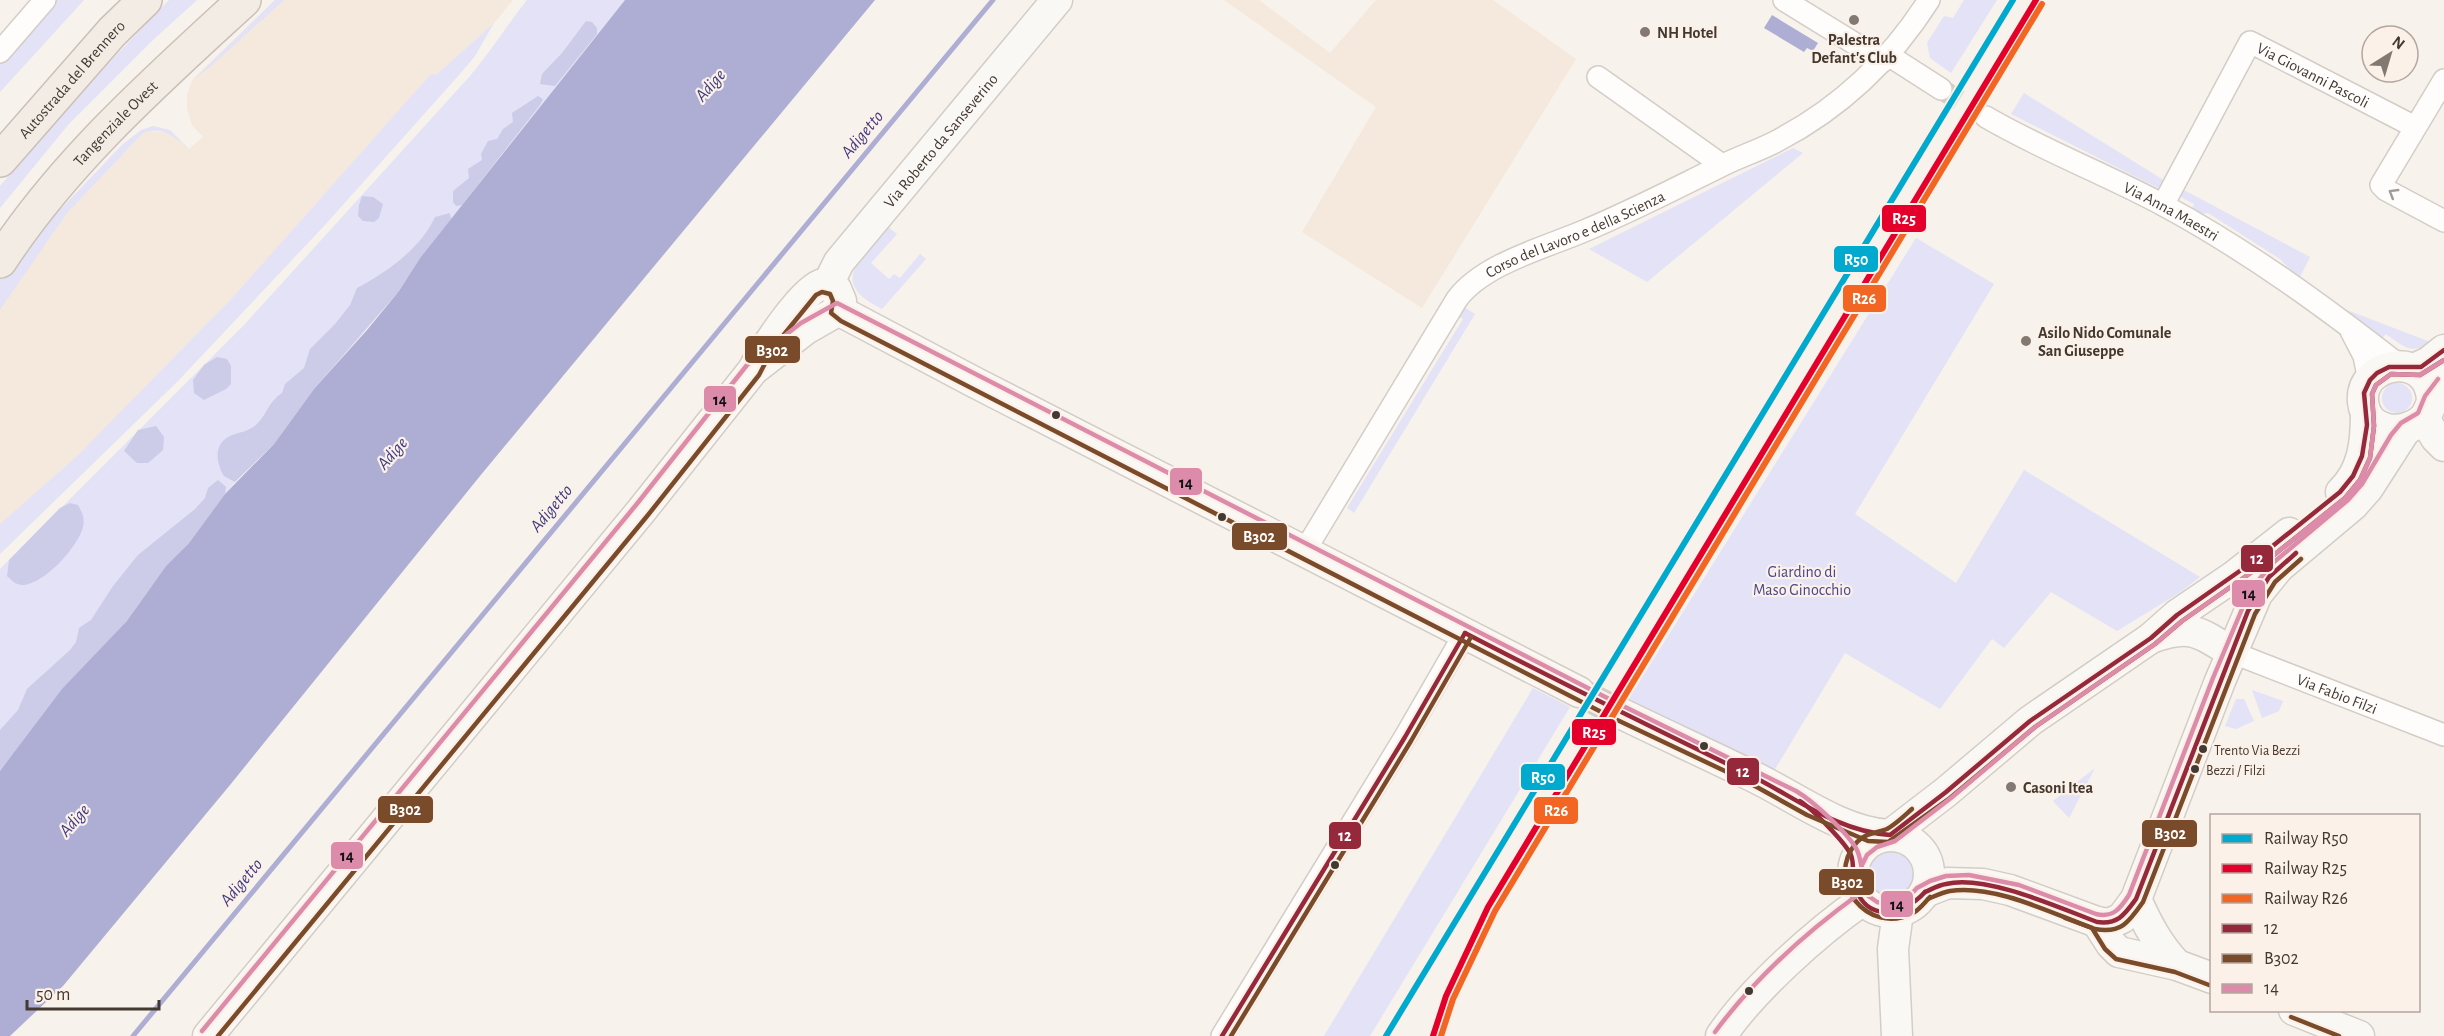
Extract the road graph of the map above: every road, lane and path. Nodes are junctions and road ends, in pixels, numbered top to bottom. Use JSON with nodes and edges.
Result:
{"nodes":[{"id":1,"x":45,"y":0,"type":"edge"},
{"id":2,"x":113,"y":0,"type":"edge"},
{"id":3,"x":145,"y":0,"type":"edge"},
{"id":4,"x":211,"y":0,"type":"edge"},
{"id":5,"x":244,"y":0,"type":"edge"},
{"id":6,"x":261,"y":0,"type":"edge"},
{"id":7,"x":1057,"y":0,"type":"edge"},
{"id":8,"x":1784,"y":0,"type":"edge"},
{"id":9,"x":1929,"y":0,"type":"edge"},
{"id":10,"x":0,"y":52,"type":"edge"},
{"id":11,"x":1885,"y":58,"type":"junction"},
{"id":12,"x":1598,"y":77,"type":"dead end"},
{"id":13,"x":2444,"y":80,"type":"edge"},
{"id":14,"x":1941,"y":89,"type":"tunnel mouth"},
{"id":15,"x":1986,"y":117,"type":"tunnel mouth"},
{"id":16,"x":0,"y":124,"type":"edge"},
{"id":17,"x":2415,"y":127,"type":"junction"},
{"id":18,"x":0,"y":160,"type":"edge"},
{"id":19,"x":1722,"y":165,"type":"junction"},
{"id":20,"x":2163,"y":205,"type":"junction"},
{"id":21,"x":2444,"y":221,"type":"edge"},
{"id":22,"x":4,"y":243,"type":"edge"},
{"id":23,"x":826,"y":301,"type":"junction"},
{"id":24,"x":2347,"y":325,"type":"junction"},
{"id":25,"x":2444,"y":350,"type":"edge"},
{"id":26,"x":2406,"y":367,"type":"junction"},
{"id":27,"x":2369,"y":381,"type":"junction"},
{"id":28,"x":2427,"y":407,"type":"edge"},
{"id":29,"x":2366,"y":414,"type":"junction"},
{"id":30,"x":2444,"y":446,"type":"edge"},
{"id":31,"x":1304,"y":552,"type":"junction"},
{"id":32,"x":1465,"y":633,"type":"junction"},
{"id":33,"x":2151,"y":638,"type":"junction"},
{"id":34,"x":2231,"y":652,"type":"junction"},
{"id":35,"x":1579,"y":692,"type":"tunnel mouth"},
{"id":36,"x":1616,"y":711,"type":"tunnel mouth"},
{"id":37,"x":2444,"y":735,"type":"edge"},
{"id":38,"x":1810,"y":808,"type":"junction"},
{"id":39,"x":1889,"y":835,"type":"junction"},
{"id":40,"x":1854,"y":862,"type":"junction"},
{"id":41,"x":1925,"y":892,"type":"junction"},
{"id":42,"x":2136,"y":899,"type":"junction"},
{"id":43,"x":1863,"y":900,"type":"junction"},
{"id":44,"x":1898,"y":912,"type":"junction"},
{"id":45,"x":2097,"y":922,"type":"junction"},
{"id":46,"x":2177,"y":965,"type":"junction"},
{"id":47,"x":2210,"y":978,"type":"edge"},
{"id":48,"x":2297,"y":1012,"type":"edge"},
{"id":49,"x":208,"y":1036,"type":"edge"},
{"id":50,"x":1222,"y":1036,"type":"edge"},
{"id":51,"x":1721,"y":1036,"type":"edge"},
{"id":52,"x":1897,"y":1036,"type":"edge"},
{"id":53,"x":2359,"y":1036,"type":"edge"}],
"edges":[{"from":1,"to":10,"type":"street"},
{"from":2,"to":16,"type":"highway","name":"Autostrada del Brennero"},
{"from":3,"to":18,"type":"highway","name":"Autostrada del Brennero"},
{"from":4,"to":22,"type":"highway","name":"Tangenziale Ovest"},
{"from":5,"to":22,"type":"highway","name":"Tangenziale Ovest"},
{"from":6,"to":22,"type":"highway"},
{"from":7,"to":23,"type":"street","name":"Via Roberto da Sanseverino"},
{"from":8,"to":11,"type":"street"},
{"from":9,"to":11,"type":"street","name":"Corso del Lavoro e della Scienza"},
{"from":11,"to":14,"type":"street"},
{"from":11,"to":19,"type":"street","name":"Corso del Lavoro e della Scienza"},
{"from":12,"to":19,"type":"street"},
{"from":13,"to":17,"type":"street"},
{"from":15,"to":20,"type":"street","name":"Via Anna Maestri"},
{"from":17,"to":20,"type":"street","name":"Via Giovanni Pascoli"},
{"from":21,"to":17,"type":"street","one_way":true},
{"from":19,"to":31,"type":"street","name":"Corso del Lavoro e della Scienza"},
{"from":20,"to":24,"type":"street","name":"Via Anna Maestri"},
{"from":23,"to":31,"type":"street"},
{"from":23,"to":49,"type":"street"},
{"from":24,"to":26,"type":"street","name":"Via Anna Maestri"},
{"from":24,"to":27,"type":"street","name":"Via Anna Maestri"},
{"from":25,"to":26,"type":"street"},
{"from":26,"to":27,"type":"street"},
{"from":26,"to":28,"type":"street"},
{"from":27,"to":29,"type":"street"},
{"from":28,"to":29,"type":"street"},
{"from":28,"to":30,"type":"street"},
{"from":28,"to":34,"type":"street"},
{"from":29,"to":33,"type":"street"},
{"from":31,"to":32,"type":"street"},
{"from":32,"to":35,"type":"street"},
{"from":32,"to":50,"type":"street"},
{"from":33,"to":34,"type":"street"},
{"from":33,"to":39,"type":"street"},
{"from":34,"to":37,"type":"street","name":"Via Fabio Filzi"},
{"from":34,"to":42,"type":"street"},
{"from":36,"to":38,"type":"street"},
{"from":38,"to":39,"type":"street"},
{"from":38,"to":40,"type":"street"},
{"from":39,"to":40,"type":"street"},
{"from":39,"to":41,"type":"street"},
{"from":40,"to":43,"type":"street"},
{"from":41,"to":44,"type":"street"},
{"from":41,"to":45,"type":"street"},
{"from":42,"to":45,"type":"street"},
{"from":42,"to":46,"type":"street"},
{"from":43,"to":44,"type":"street"},
{"from":43,"to":51,"type":"street"},
{"from":44,"to":52,"type":"street"},
{"from":45,"to":46,"type":"street"},
{"from":46,"to":47,"type":"street"},
{"from":48,"to":53,"type":"street"}]}
